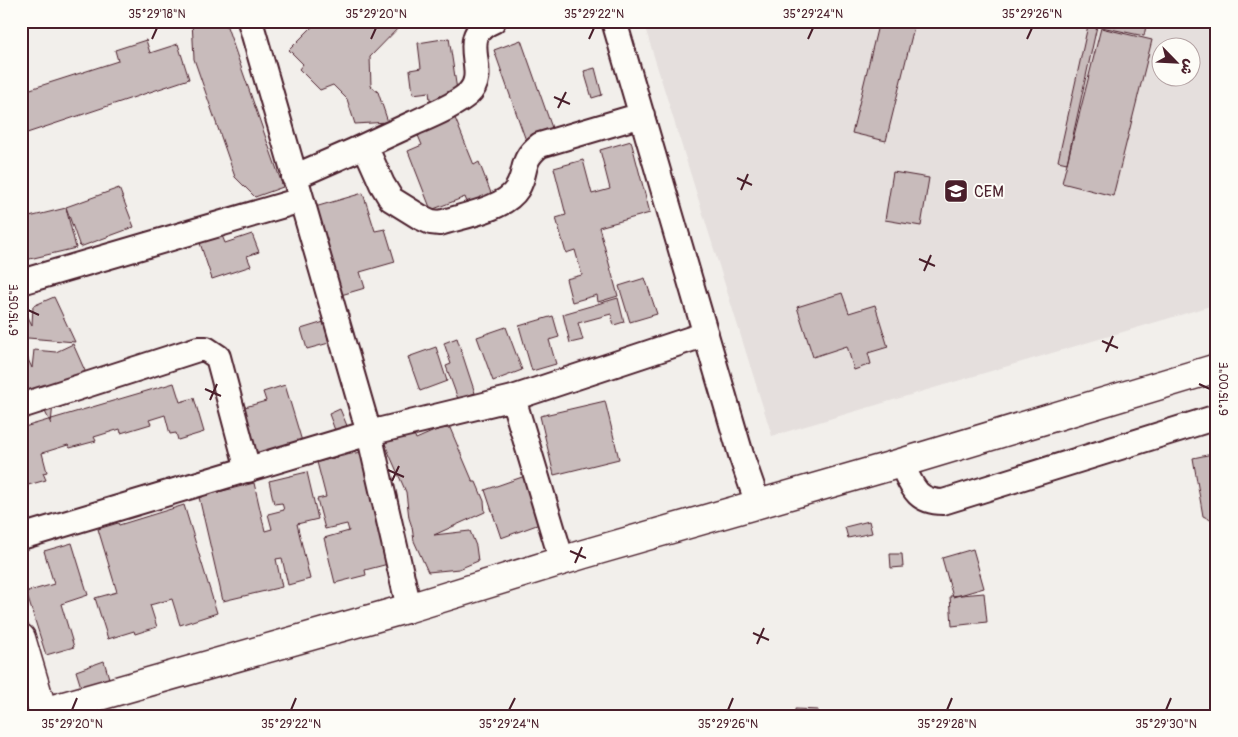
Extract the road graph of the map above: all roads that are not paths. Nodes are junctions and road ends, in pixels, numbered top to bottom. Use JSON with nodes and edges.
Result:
{"nodes":[{"id":1,"x":250,"y":21,"type":"edge"},
{"id":2,"x":493,"y":21,"type":"edge"},
{"id":3,"x":614,"y":21,"type":"edge"},
{"id":4,"x":642,"y":115,"type":"junction"},
{"id":5,"x":365,"y":146,"type":"junction"},
{"id":6,"x":294,"y":177,"type":"junction"},
{"id":7,"x":301,"y":200,"type":"junction"},
{"id":8,"x":21,"y":282,"type":"edge"},
{"id":9,"x":706,"y":334,"type":"junction"},
{"id":10,"x":1217,"y":368,"type":"edge"},
{"id":11,"x":513,"y":398,"type":"junction"},
{"id":12,"x":21,"y":406,"type":"edge"},
{"id":13,"x":1217,"y":417,"type":"edge"},
{"id":14,"x":369,"y":434,"type":"junction"},
{"id":15,"x":901,"y":463,"type":"junction"},
{"id":16,"x":248,"y":470,"type":"junction"},
{"id":17,"x":758,"y":504,"type":"junction"},
{"id":18,"x":21,"y":537,"type":"edge"},
{"id":19,"x":562,"y":561,"type":"junction"},
{"id":20,"x":409,"y":608,"type":"junction"},
{"id":21,"x":21,"y":638,"type":"edge"},
{"id":22,"x":37,"y":714,"type":"edge"}],
"edges":[{"from":1,"to":6,"type":"street"},
{"from":2,"to":5,"type":"street"},
{"from":3,"to":4,"type":"street"},
{"from":4,"to":5,"type":"street"},
{"from":4,"to":9,"type":"street"},
{"from":5,"to":6,"type":"street"},
{"from":6,"to":7,"type":"street"},
{"from":7,"to":8,"type":"street"},
{"from":7,"to":14,"type":"street"},
{"from":9,"to":11,"type":"street"},
{"from":9,"to":17,"type":"street"},
{"from":10,"to":15,"type":"street"},
{"from":11,"to":14,"type":"street"},
{"from":11,"to":19,"type":"street"},
{"from":12,"to":16,"type":"street"},
{"from":13,"to":15,"type":"street"},
{"from":14,"to":16,"type":"street"},
{"from":14,"to":20,"type":"street"},
{"from":15,"to":17,"type":"street"},
{"from":16,"to":18,"type":"street"},
{"from":17,"to":19,"type":"street"},
{"from":19,"to":20,"type":"street"},
{"from":20,"to":22,"type":"street"},
{"from":21,"to":22,"type":"street"}]}
